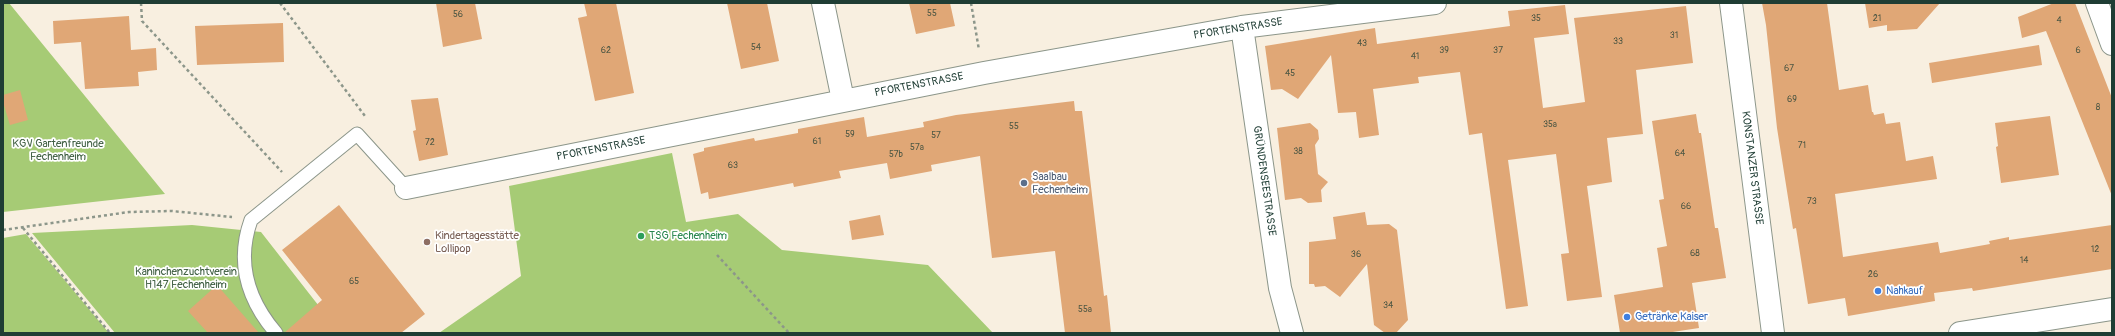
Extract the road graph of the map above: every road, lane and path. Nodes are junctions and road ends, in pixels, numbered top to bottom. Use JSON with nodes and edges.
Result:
{"nodes":[{"id":1,"x":141,"y":3,"type":"edge"},
{"id":2,"x":280,"y":3,"type":"edge"},
{"id":3,"x":824,"y":3,"type":"edge"},
{"id":4,"x":971,"y":3,"type":"edge"},
{"id":5,"x":1435,"y":3,"type":"edge"},
{"id":6,"x":1731,"y":3,"type":"edge"},
{"id":7,"x":2097,"y":3,"type":"edge"},
{"id":8,"x":1242,"y":27,"type":"junction"},
{"id":9,"x":2112,"y":44,"type":"edge"},
{"id":10,"x":984,"y":73,"type":"junction"},
{"id":11,"x":843,"y":100,"type":"junction"},
{"id":12,"x":365,"y":116,"type":"dead end"},
{"id":13,"x":294,"y":185,"type":"junction"},
{"id":14,"x":406,"y":188,"type":"joint"},
{"id":15,"x":250,"y":220,"type":"junction"},
{"id":16,"x":23,"y":227,"type":"junction"},
{"id":17,"x":3,"y":230,"type":"edge"},
{"id":18,"x":717,"y":255,"type":"dead end"},
{"id":19,"x":2112,"y":309,"type":"edge"},
{"id":20,"x":1998,"y":330,"type":"edge"},
{"id":21,"x":110,"y":333,"type":"edge"},
{"id":22,"x":276,"y":333,"type":"edge"},
{"id":23,"x":789,"y":333,"type":"edge"},
{"id":24,"x":1292,"y":333,"type":"edge"},
{"id":25,"x":1773,"y":333,"type":"edge"},
{"id":26,"x":1960,"y":333,"type":"edge"}],
"edges":[{"from":1,"to":13,"type":"path"},
{"from":2,"to":12,"type":"path"},
{"from":3,"to":11,"type":"street"},
{"from":4,"to":10,"type":"path"},
{"from":5,"to":8,"type":"street","name":"PFORTENSTRASSE"},
{"from":6,"to":25,"type":"street","name":"KONSTANZER STRASSE"},
{"from":7,"to":9,"type":"street"},
{"from":8,"to":10,"type":"street","name":"PFORTENSTRASSE"},
{"from":8,"to":24,"type":"street","name":"GRÜNDENSEESTRASSE"},
{"from":10,"to":11,"type":"street","name":"PFORTENSTRASSE"},
{"from":11,"to":14,"type":"street","name":"PFORTENSTRASSE"},
{"from":13,"to":14,"type":"lane"},
{"from":13,"to":15,"type":"lane"},
{"from":15,"to":16,"type":"path"},
{"from":15,"to":22,"type":"lane"},
{"from":16,"to":17,"type":"path"},
{"from":16,"to":21,"type":"path"},
{"from":18,"to":23,"type":"path"},
{"from":19,"to":20,"type":"street"},
{"from":20,"to":26,"type":"street"}]}
